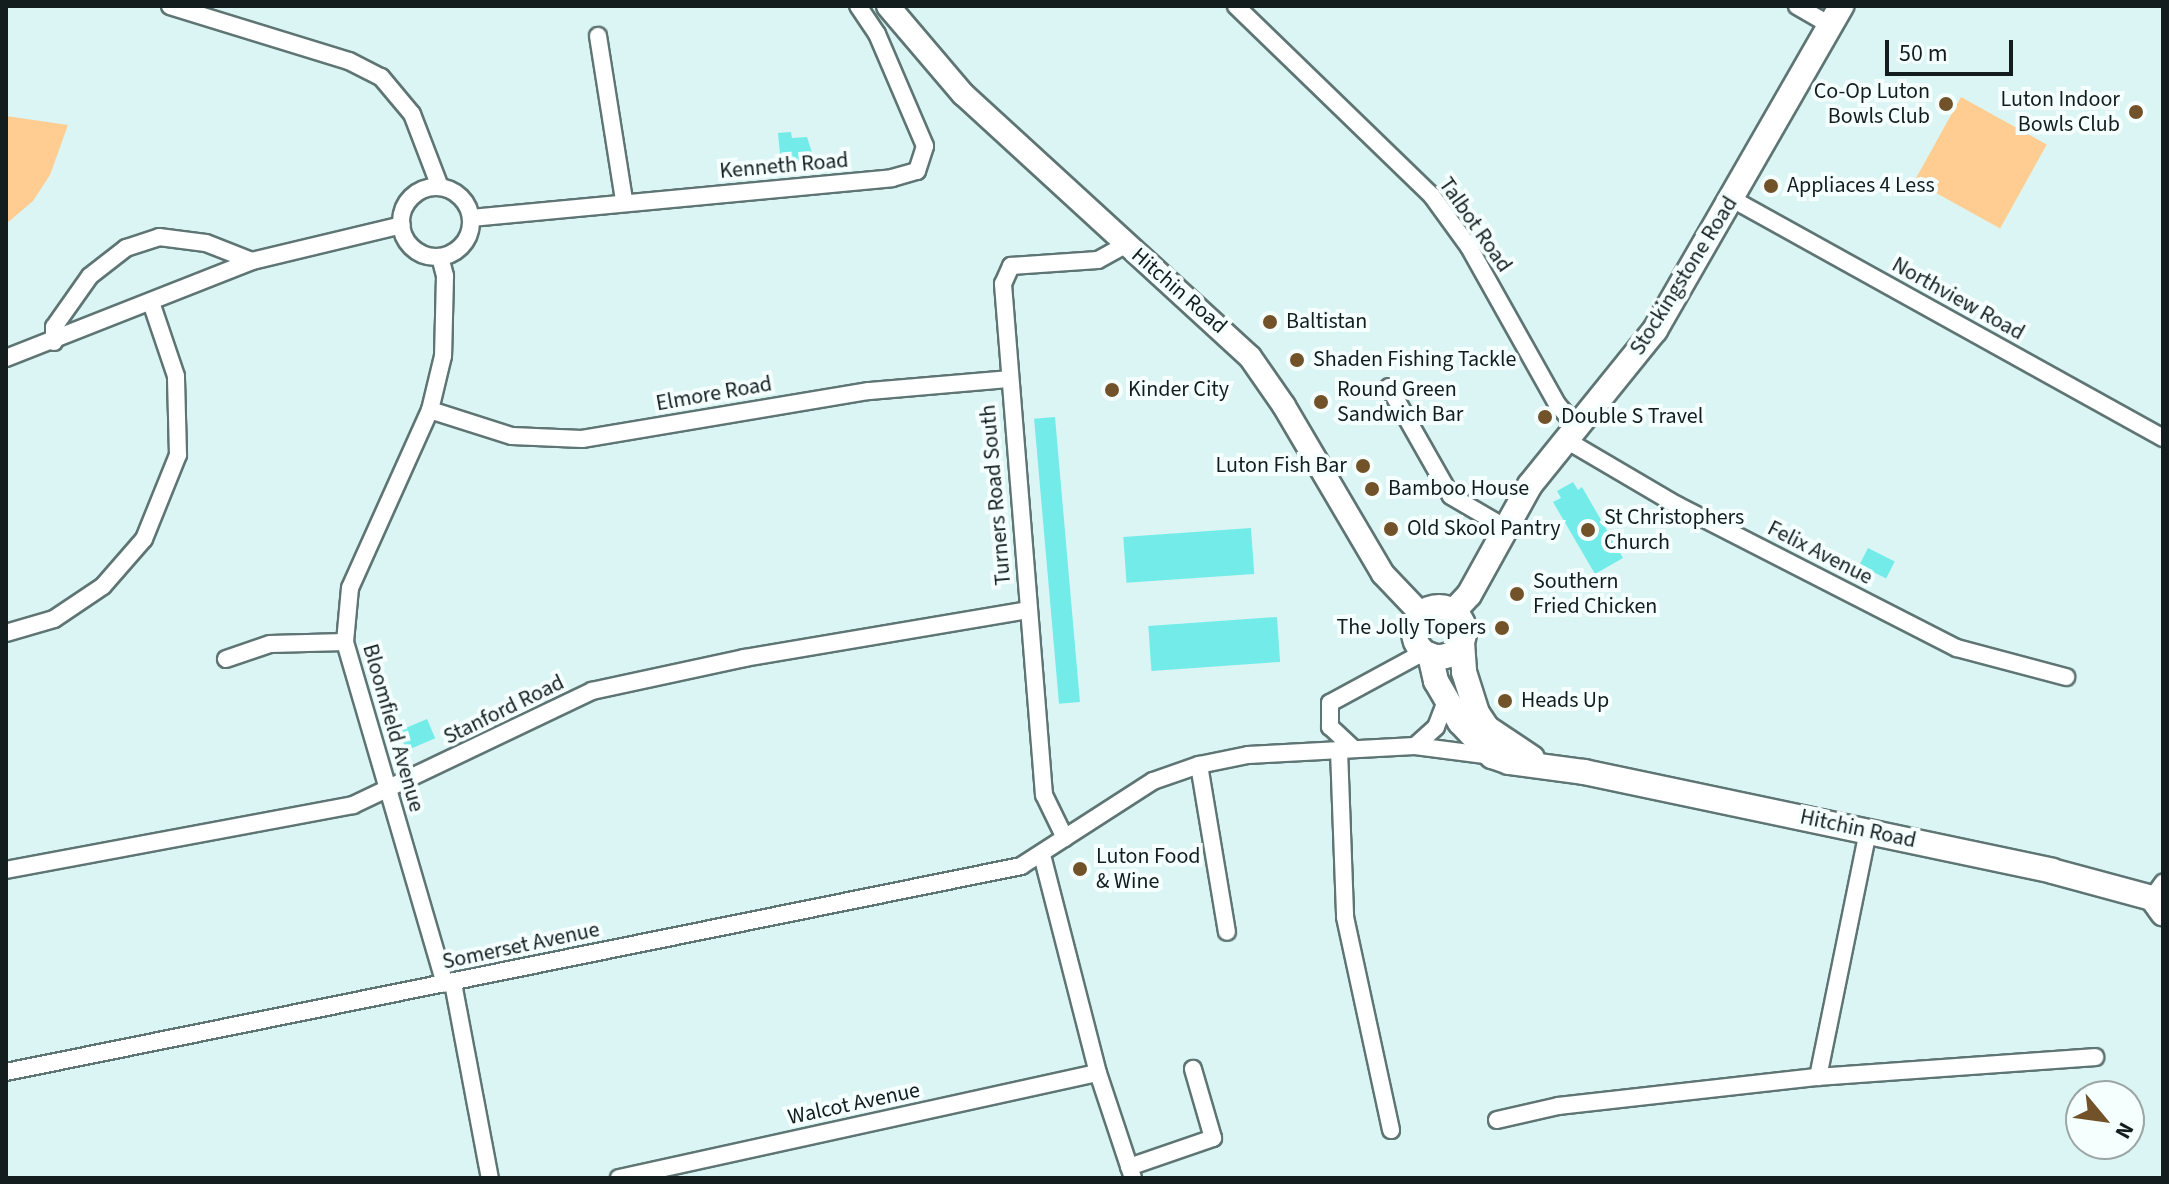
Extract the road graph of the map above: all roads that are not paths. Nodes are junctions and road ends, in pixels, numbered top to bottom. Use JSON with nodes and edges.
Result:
{"nodes":[{"id":1,"x":170,"y":6,"type":"edge"},
{"id":2,"x":858,"y":6,"type":"edge"},
{"id":3,"x":888,"y":6,"type":"edge"},
{"id":4,"x":1236,"y":6,"type":"edge"},
{"id":5,"x":1797,"y":6,"type":"edge"},
{"id":6,"x":1836,"y":15,"type":"edge"},
{"id":7,"x":598,"y":36,"type":"dead end"},
{"id":8,"x":440,"y":187,"type":"junction"},
{"id":9,"x":1732,"y":199,"type":"junction"},
{"id":10,"x":624,"y":201,"type":"junction"},
{"id":11,"x":471,"y":218,"type":"junction"},
{"id":12,"x":402,"y":225,"type":"junction"},
{"id":13,"x":1125,"y":245,"type":"junction"},
{"id":14,"x":440,"y":257,"type":"junction"},
{"id":15,"x":252,"y":261,"type":"junction"},
{"id":16,"x":151,"y":302,"type":"junction"},
{"id":17,"x":54,"y":342,"type":"junction"},
{"id":18,"x":6,"y":358,"type":"edge"},
{"id":19,"x":1008,"y":379,"type":"junction"},
{"id":20,"x":1389,"y":387,"type":"dead end"},
{"id":21,"x":430,"y":410,"type":"junction"},
{"id":22,"x":1571,"y":434,"type":"junction"},
{"id":23,"x":2163,"y":438,"type":"edge"},
{"id":24,"x":1504,"y":527,"type":"junction"},
{"id":25,"x":1027,"y":610,"type":"junction"},
{"id":26,"x":1453,"y":612,"type":"junction"},
{"id":27,"x":1422,"y":615,"type":"junction"},
{"id":28,"x":6,"y":633,"type":"edge"},
{"id":29,"x":345,"y":642,"type":"junction"},
{"id":30,"x":1462,"y":642,"type":"junction"},
{"id":31,"x":1427,"y":654,"type":"junction"},
{"id":32,"x":226,"y":659,"type":"dead end"},
{"id":33,"x":2066,"y":677,"type":"dead end"},
{"id":34,"x":1446,"y":701,"type":"junction"},
{"id":35,"x":1415,"y":746,"type":"junction"},
{"id":36,"x":1346,"y":750,"type":"junction"},
{"id":37,"x":1492,"y":756,"type":"junction"},
{"id":38,"x":1199,"y":765,"type":"junction"},
{"id":39,"x":1544,"y":765,"type":"junction"},
{"id":40,"x":387,"y":792,"type":"junction"},
{"id":41,"x":1868,"y":832,"type":"junction"},
{"id":42,"x":1065,"y":838,"type":"junction"},
{"id":43,"x":1042,"y":855,"type":"junction"},
{"id":44,"x":6,"y":870,"type":"edge"},
{"id":45,"x":2159,"y":898,"type":"edge"},
{"id":46,"x":1227,"y":932,"type":"dead end"},
{"id":47,"x":449,"y":983,"type":"junction"},
{"id":48,"x":2095,"y":1057,"type":"dead end"},
{"id":49,"x":1193,"y":1069,"type":"dead end"},
{"id":50,"x":6,"y":1072,"type":"edge"},
{"id":51,"x":1098,"y":1073,"type":"junction"},
{"id":52,"x":1818,"y":1077,"type":"junction"},
{"id":53,"x":1497,"y":1120,"type":"dead end"},
{"id":54,"x":1391,"y":1130,"type":"dead end"},
{"id":55,"x":1131,"y":1172,"type":"edge"},
{"id":56,"x":490,"y":1178,"type":"edge"},
{"id":57,"x":619,"y":1178,"type":"edge"}],
"edges":[{"from":1,"to":8,"type":"street"},
{"from":2,"to":10,"type":"street","name":"Kenneth Road"},
{"from":3,"to":13,"type":"street","name":"Hitchin Road"},
{"from":4,"to":22,"type":"street","name":"Talbot Road"},
{"from":5,"to":6,"type":"street"},
{"from":6,"to":9,"type":"main road","name":"Stockingstone Road"},
{"from":7,"to":10,"type":"street"},
{"from":8,"to":11,"type":"street"},
{"from":8,"to":12,"type":"street"},
{"from":9,"to":22,"type":"main road","name":"Stockingstone Road"},
{"from":9,"to":23,"type":"street","name":"Northview Road"},
{"from":10,"to":11,"type":"street","name":"Kenneth Road"},
{"from":11,"to":14,"type":"street"},
{"from":12,"to":14,"type":"street"},
{"from":12,"to":15,"type":"street"},
{"from":13,"to":19,"type":"street","name":"Turners Road South"},
{"from":13,"to":27,"type":"street","name":"Hitchin Road"},
{"from":14,"to":21,"type":"street","name":"Bloomfield Avenue"},
{"from":15,"to":16,"type":"street"},
{"from":15,"to":17,"type":"street"},
{"from":16,"to":17,"type":"street"},
{"from":16,"to":28,"type":"street"},
{"from":17,"to":18,"type":"street"},
{"from":19,"to":21,"type":"street","name":"Elmore Road"},
{"from":19,"to":25,"type":"street","name":"Turners Road South"},
{"from":20,"to":24,"type":"street"},
{"from":21,"to":29,"type":"street","name":"Bloomfield Avenue"},
{"from":22,"to":24,"type":"main road","name":"Stockingstone Road"},
{"from":22,"to":33,"type":"street","name":"Felix Avenue"},
{"from":24,"to":26,"type":"main road","name":"Stockingstone Road"},
{"from":25,"to":40,"type":"street","name":"Stanford Road"},
{"from":25,"to":42,"type":"street","name":"Turners Road South"},
{"from":26,"to":27,"type":"main road"},
{"from":26,"to":30,"type":"main road"},
{"from":27,"to":31,"type":"main road"},
{"from":29,"to":32,"type":"street"},
{"from":29,"to":40,"type":"street","name":"Bloomfield Avenue"},
{"from":30,"to":31,"type":"main road"},
{"from":30,"to":39,"type":"main road","name":"Hitchin Road"},
{"from":31,"to":34,"type":"main road"},
{"from":31,"to":36,"type":"street"},
{"from":34,"to":35,"type":"street"},
{"from":34,"to":37,"type":"main road"},
{"from":35,"to":36,"type":"street","name":"Somerset Avenue"},
{"from":35,"to":37,"type":"street","name":"Somerset Avenue"},
{"from":36,"to":38,"type":"street","name":"Somerset Avenue"},
{"from":36,"to":54,"type":"street"},
{"from":37,"to":39,"type":"main road","name":"Hitchin Road"},
{"from":38,"to":42,"type":"street","name":"Somerset Avenue"},
{"from":38,"to":46,"type":"street"},
{"from":39,"to":41,"type":"main road","name":"Hitchin Road"},
{"from":40,"to":44,"type":"street","name":"Stanford Road"},
{"from":40,"to":47,"type":"street","name":"Bloomfield Avenue"},
{"from":41,"to":45,"type":"main road","name":"Hitchin Road"},
{"from":41,"to":52,"type":"street"},
{"from":42,"to":43,"type":"street","name":"Somerset Avenue"},
{"from":43,"to":47,"type":"street","name":"Somerset Avenue"},
{"from":43,"to":51,"type":"street"},
{"from":47,"to":50,"type":"street","name":"Somerset Avenue"},
{"from":47,"to":56,"type":"street","name":"Bloomfield Avenue"},
{"from":48,"to":52,"type":"street"},
{"from":49,"to":55,"type":"street"},
{"from":51,"to":55,"type":"street"},
{"from":51,"to":57,"type":"street","name":"Walcot Avenue"},
{"from":52,"to":53,"type":"street"}]}
